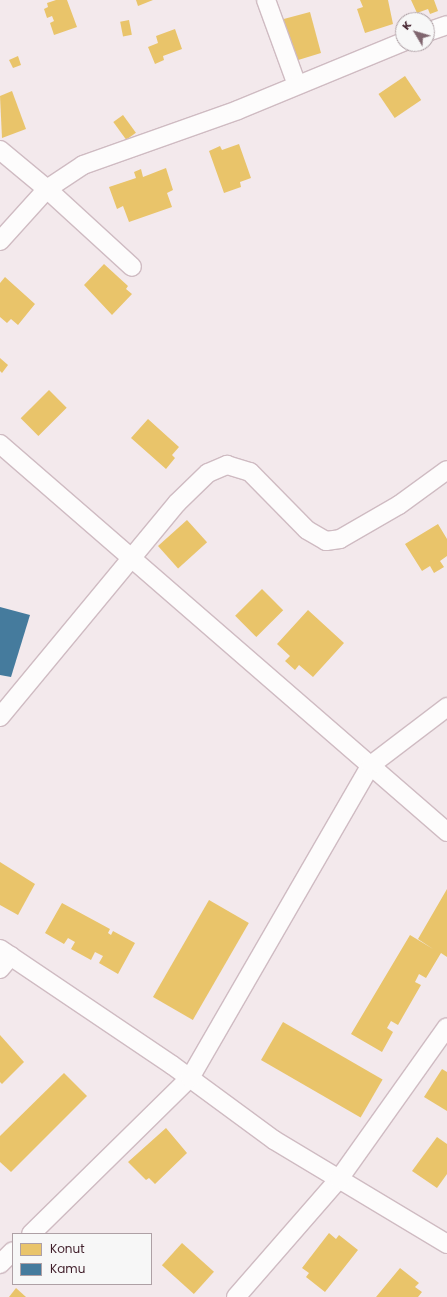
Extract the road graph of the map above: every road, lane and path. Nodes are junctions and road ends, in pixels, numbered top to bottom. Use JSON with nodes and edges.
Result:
{"nodes":[{"id":1,"x":266,"y":0,"type":"edge"},
{"id":2,"x":447,"y":24,"type":"edge"},
{"id":3,"x":435,"y":29,"type":"edge"},
{"id":4,"x":395,"y":45,"type":"edge"},
{"id":5,"x":297,"y":85,"type":"junction"},
{"id":6,"x":0,"y":150,"type":"edge"},
{"id":7,"x":47,"y":190,"type":"junction"},
{"id":8,"x":0,"y":241,"type":"edge"},
{"id":9,"x":132,"y":267,"type":"dead end"},
{"id":10,"x":0,"y":444,"type":"edge"},
{"id":11,"x":447,"y":470,"type":"edge"},
{"id":12,"x":130,"y":559,"type":"junction"},
{"id":13,"x":447,"y":707,"type":"edge"},
{"id":14,"x":0,"y":717,"type":"edge"},
{"id":15,"x":371,"y":766,"type":"junction"},
{"id":16,"x":447,"y":832,"type":"edge"},
{"id":17,"x":4,"y":958,"type":"edge"},
{"id":18,"x":447,"y":1028,"type":"edge"},
{"id":19,"x":190,"y":1078,"type":"junction"},
{"id":20,"x":339,"y":1179,"type":"junction"},
{"id":21,"x":32,"y":1233,"type":"edge"},
{"id":22,"x":447,"y":1244,"type":"edge"},
{"id":23,"x":12,"y":1252,"type":"edge"},
{"id":24,"x":0,"y":1264,"type":"edge"},
{"id":25,"x":236,"y":1297,"type":"edge"}],
"edges":[{"from":1,"to":5,"type":"street"},
{"from":2,"to":3,"type":"street"},
{"from":4,"to":5,"type":"street"},
{"from":5,"to":7,"type":"street"},
{"from":6,"to":7,"type":"street"},
{"from":7,"to":8,"type":"street"},
{"from":7,"to":9,"type":"street"},
{"from":10,"to":12,"type":"street"},
{"from":11,"to":12,"type":"street"},
{"from":12,"to":14,"type":"street"},
{"from":12,"to":15,"type":"street"},
{"from":13,"to":15,"type":"street"},
{"from":15,"to":16,"type":"street"},
{"from":15,"to":19,"type":"street"},
{"from":17,"to":19,"type":"street"},
{"from":18,"to":20,"type":"street"},
{"from":19,"to":20,"type":"street"},
{"from":19,"to":21,"type":"street"},
{"from":20,"to":22,"type":"street"},
{"from":20,"to":25,"type":"street"},
{"from":23,"to":24,"type":"street"}]}
